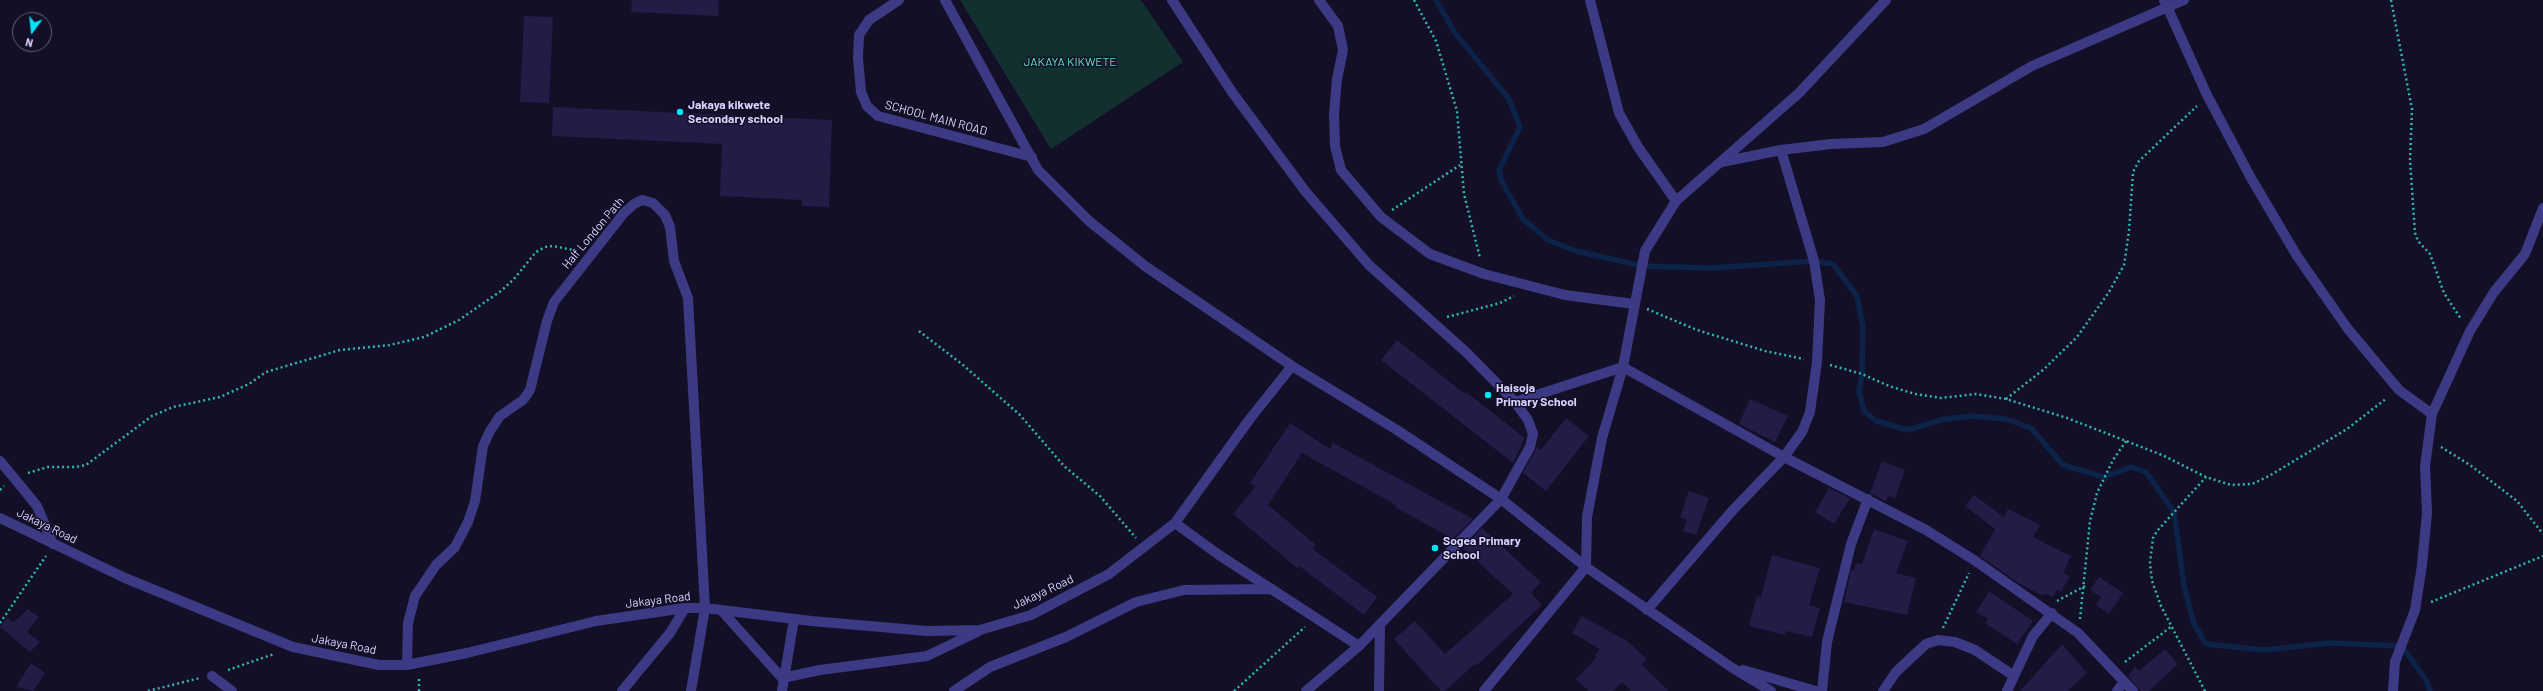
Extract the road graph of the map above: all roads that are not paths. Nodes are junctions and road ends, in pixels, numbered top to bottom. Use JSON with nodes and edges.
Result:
{"nodes":[{"id":1,"x":899,"y":0,"type":"edge"},
{"id":2,"x":945,"y":0,"type":"edge"},
{"id":3,"x":1172,"y":0,"type":"edge"},
{"id":4,"x":1319,"y":0,"type":"edge"},
{"id":5,"x":1590,"y":0,"type":"edge"},
{"id":6,"x":2184,"y":0,"type":"edge"},
{"id":7,"x":1884,"y":1,"type":"edge"},
{"id":8,"x":2166,"y":4,"type":"edge"},
{"id":9,"x":1781,"y":150,"type":"junction"},
{"id":10,"x":1032,"y":157,"type":"junction"},
{"id":11,"x":1720,"y":163,"type":"junction"},
{"id":12,"x":1676,"y":201,"type":"junction"},
{"id":13,"x":2543,"y":208,"type":"edge"},
{"id":14,"x":1634,"y":304,"type":"junction"},
{"id":15,"x":1292,"y":366,"type":"junction"},
{"id":16,"x":1623,"y":366,"type":"junction"},
{"id":17,"x":1515,"y":402,"type":"junction"},
{"id":18,"x":2432,"y":414,"type":"junction"},
{"id":19,"x":1784,"y":457,"type":"junction"},
{"id":20,"x":0,"y":461,"type":"edge"},
{"id":21,"x":1500,"y":498,"type":"junction"},
{"id":22,"x":1868,"y":499,"type":"junction"},
{"id":23,"x":0,"y":518,"type":"edge"},
{"id":24,"x":1175,"y":523,"type":"junction"},
{"id":25,"x":53,"y":544,"type":"junction"},
{"id":26,"x":1586,"y":567,"type":"junction"},
{"id":27,"x":1272,"y":589,"type":"junction"},
{"id":28,"x":685,"y":608,"type":"junction"},
{"id":29,"x":705,"y":608,"type":"junction"},
{"id":30,"x":721,"y":610,"type":"junction"},
{"id":31,"x":1648,"y":610,"type":"junction"},
{"id":32,"x":2048,"y":611,"type":"junction"},
{"id":33,"x":794,"y":619,"type":"junction"},
{"id":34,"x":1380,"y":624,"type":"junction"},
{"id":35,"x":980,"y":630,"type":"junction"},
{"id":36,"x":1359,"y":646,"type":"junction"},
{"id":37,"x":407,"y":665,"type":"junction"},
{"id":38,"x":1731,"y":667,"type":"junction"},
{"id":39,"x":212,"y":676,"type":"dead end"},
{"id":40,"x":2014,"y":676,"type":"junction"},
{"id":41,"x":782,"y":678,"type":"junction"},
{"id":42,"x":2124,"y":682,"type":"junction"},
{"id":43,"x":232,"y":691,"type":"edge"},
{"id":44,"x":622,"y":691,"type":"edge"},
{"id":45,"x":691,"y":691,"type":"edge"},
{"id":46,"x":782,"y":691,"type":"edge"},
{"id":47,"x":954,"y":691,"type":"edge"},
{"id":48,"x":1306,"y":691,"type":"edge"},
{"id":49,"x":1379,"y":691,"type":"edge"},
{"id":50,"x":1484,"y":691,"type":"edge"},
{"id":51,"x":1770,"y":691,"type":"edge"},
{"id":52,"x":1816,"y":691,"type":"edge"},
{"id":53,"x":1822,"y":691,"type":"edge"},
{"id":54,"x":1883,"y":691,"type":"edge"},
{"id":55,"x":2007,"y":691,"type":"edge"},
{"id":56,"x":2117,"y":691,"type":"edge"},
{"id":57,"x":2133,"y":691,"type":"edge"},
{"id":58,"x":2392,"y":691,"type":"edge"}],
"edges":[{"from":1,"to":10,"type":"street","name":"SCHOOL MAIN ROAD"},
{"from":2,"to":10,"type":"street"},
{"from":3,"to":17,"type":"street"},
{"from":4,"to":14,"type":"street"},
{"from":5,"to":12,"type":"street"},
{"from":6,"to":8,"type":"street"},
{"from":7,"to":11,"type":"street"},
{"from":8,"to":9,"type":"street"},
{"from":8,"to":18,"type":"street"},
{"from":9,"to":11,"type":"street"},
{"from":9,"to":19,"type":"street"},
{"from":10,"to":15,"type":"street"},
{"from":11,"to":12,"type":"street"},
{"from":12,"to":14,"type":"street"},
{"from":13,"to":18,"type":"street"},
{"from":14,"to":16,"type":"street"},
{"from":15,"to":21,"type":"street"},
{"from":15,"to":24,"type":"street","name":"Jakaya Road"},
{"from":16,"to":17,"type":"street"},
{"from":16,"to":19,"type":"street"},
{"from":16,"to":26,"type":"street"},
{"from":17,"to":21,"type":"street"},
{"from":18,"to":58,"type":"street"},
{"from":19,"to":22,"type":"street"},
{"from":19,"to":31,"type":"street"},
{"from":20,"to":25,"type":"street"},
{"from":21,"to":26,"type":"street"},
{"from":21,"to":34,"type":"street"},
{"from":22,"to":32,"type":"street"},
{"from":22,"to":53,"type":"street"},
{"from":23,"to":25,"type":"street","name":"Jakaya Road"},
{"from":24,"to":27,"type":"street"},
{"from":24,"to":35,"type":"street","name":"Jakaya Road"},
{"from":25,"to":37,"type":"street","name":"Jakaya Road"},
{"from":26,"to":31,"type":"street"},
{"from":26,"to":50,"type":"street"},
{"from":27,"to":36,"type":"street"},
{"from":27,"to":47,"type":"street"},
{"from":28,"to":29,"type":"street","name":"Jakaya Road"},
{"from":28,"to":37,"type":"street","name":"Jakaya Road"},
{"from":28,"to":44,"type":"street"},
{"from":29,"to":30,"type":"street","name":"Jakaya Road"},
{"from":29,"to":37,"type":"street","name":"Half London Path"},
{"from":29,"to":45,"type":"street","name":"Half London Path"},
{"from":30,"to":33,"type":"street","name":"Jakaya Road"},
{"from":30,"to":41,"type":"street"},
{"from":31,"to":38,"type":"street"},
{"from":32,"to":40,"type":"street"},
{"from":32,"to":42,"type":"street"},
{"from":33,"to":35,"type":"street","name":"Jakaya Road"},
{"from":33,"to":41,"type":"street"},
{"from":34,"to":36,"type":"street"},
{"from":34,"to":49,"type":"street"},
{"from":35,"to":41,"type":"street"},
{"from":36,"to":48,"type":"street"},
{"from":38,"to":51,"type":"street"},
{"from":38,"to":52,"type":"street"},
{"from":39,"to":43,"type":"street"},
{"from":40,"to":54,"type":"street"},
{"from":40,"to":55,"type":"street"},
{"from":41,"to":46,"type":"street"},
{"from":42,"to":56,"type":"street"},
{"from":42,"to":57,"type":"street"}]}
